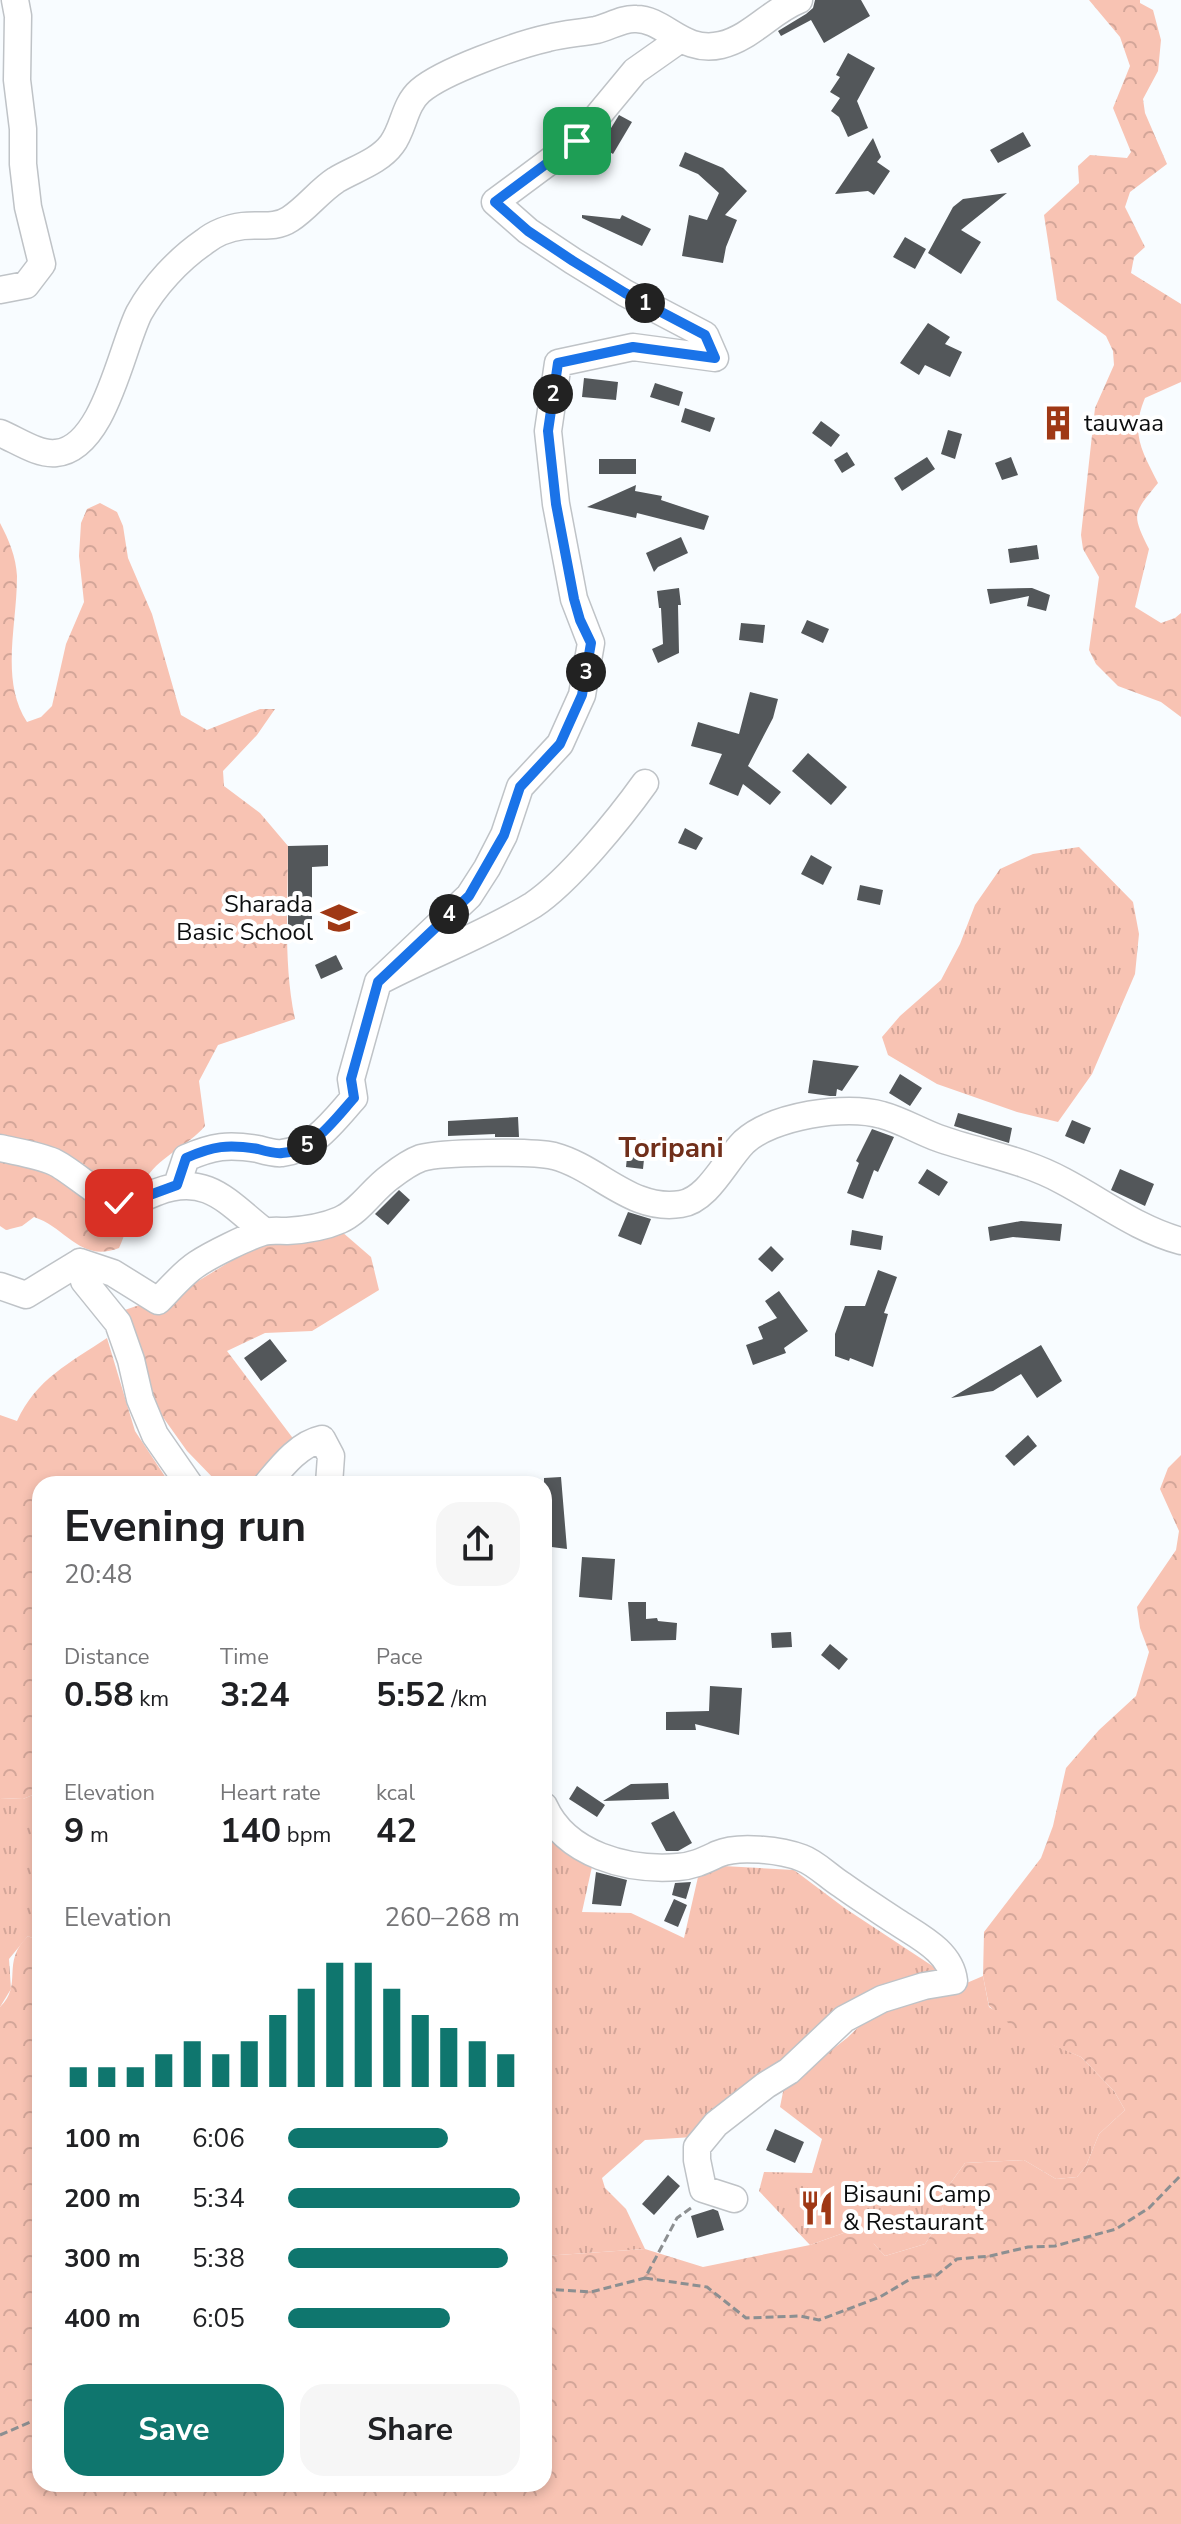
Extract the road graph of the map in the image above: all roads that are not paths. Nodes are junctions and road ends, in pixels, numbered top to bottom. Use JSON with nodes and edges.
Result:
{"nodes":[{"id":1,"x":15,"y":0,"type":"edge"},
{"id":2,"x":799,"y":0,"type":"edge"},
{"id":3,"x":679,"y":40,"type":"junction"},
{"id":4,"x":0,"y":290,"type":"edge"},
{"id":5,"x":0,"y":433,"type":"edge"},
{"id":6,"x":645,"y":783,"type":"dead end"},
{"id":7,"x":378,"y":982,"type":"junction"},
{"id":8,"x":0,"y":1148,"type":"edge"},
{"id":9,"x":177,"y":1185,"type":"junction"},
{"id":10,"x":264,"y":1231,"type":"junction"},
{"id":11,"x":1181,"y":1241,"type":"edge"},
{"id":12,"x":80,"y":1262,"type":"junction"},
{"id":13,"x":0,"y":1286,"type":"edge"},
{"id":14,"x":183,"y":1476,"type":"edge"},
{"id":15,"x":275,"y":1476,"type":"edge"},
{"id":16,"x":330,"y":1476,"type":"edge"},
{"id":17,"x":552,"y":1821,"type":"edge"},
{"id":18,"x":724,"y":2196,"type":"road end"}],
"edges":[{"from":1,"to":4,"type":"street"},
{"from":2,"to":3,"type":"street"},
{"from":3,"to":5,"type":"street"},
{"from":3,"to":7,"type":"street"},
{"from":6,"to":7,"type":"street"},
{"from":7,"to":9,"type":"street"},
{"from":8,"to":9,"type":"street"},
{"from":9,"to":10,"type":"street"},
{"from":10,"to":11,"type":"street"},
{"from":10,"to":12,"type":"street"},
{"from":12,"to":13,"type":"street"},
{"from":12,"to":14,"type":"street"},
{"from":15,"to":16,"type":"street"},
{"from":17,"to":18,"type":"street"}]}
